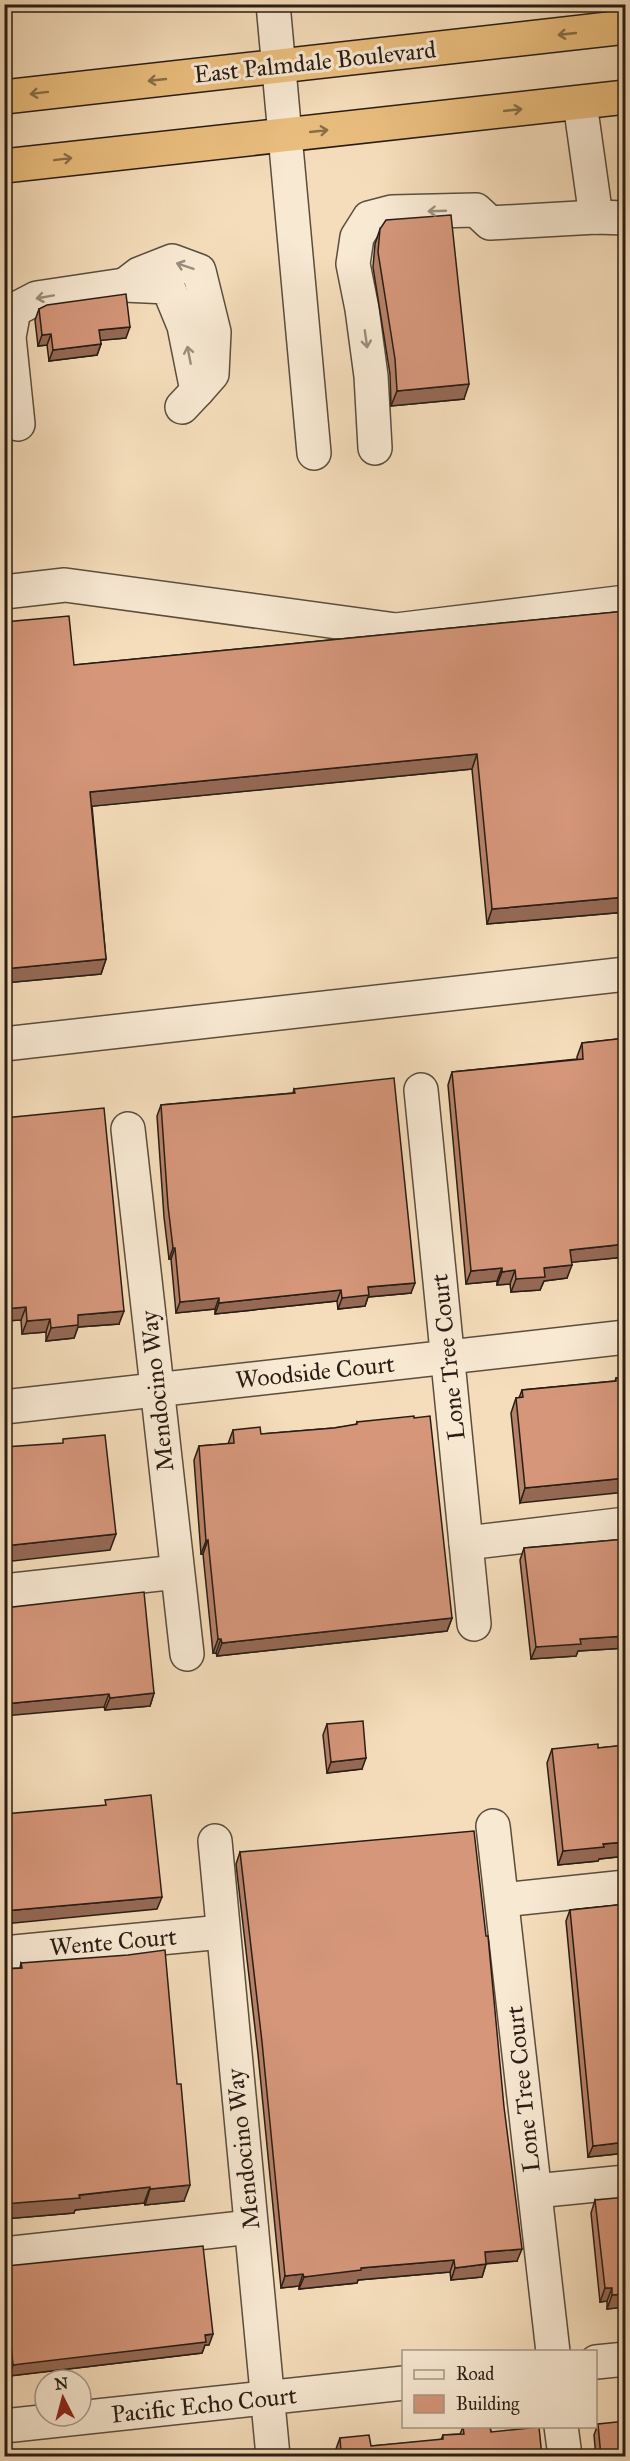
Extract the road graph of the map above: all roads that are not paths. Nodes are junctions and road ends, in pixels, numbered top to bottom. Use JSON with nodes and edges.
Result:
{"nodes":[{"id":1,"x":273,"y":4,"type":"edge"},
{"id":2,"x":623,"y":4,"type":"edge"},
{"id":3,"x":625,"y":27,"type":"edge"},
{"id":4,"x":278,"y":66,"type":"junction"},
{"id":5,"x":4,"y":97,"type":"edge"},
{"id":6,"x":626,"y":97,"type":"edge"},
{"id":7,"x":580,"y":103,"type":"junction"},
{"id":8,"x":284,"y":135,"type":"junction"},
{"id":9,"x":4,"y":166,"type":"edge"},
{"id":10,"x":611,"y":218,"type":"edge"},
{"id":11,"x":189,"y":399,"type":"dead end"},
{"id":12,"x":18,"y":424,"type":"dead end"},
{"id":13,"x":375,"y":447,"type":"dead end"},
{"id":14,"x":314,"y":453,"type":"dead end"},
{"id":15,"x":4,"y":592,"type":"edge"},
{"id":16,"x":626,"y":602,"type":"edge"},
{"id":17,"x":626,"y":974,"type":"edge"},
{"id":18,"x":4,"y":1044,"type":"edge"},
{"id":19,"x":421,"y":1090,"type":"dead end"},
{"id":20,"x":128,"y":1129,"type":"dead end"},
{"id":21,"x":626,"y":1337,"type":"edge"},
{"id":22,"x":449,"y":1357,"type":"junction"},
{"id":23,"x":157,"y":1390,"type":"junction"},
{"id":24,"x":4,"y":1407,"type":"edge"},
{"id":25,"x":626,"y":1524,"type":"edge"},
{"id":26,"x":466,"y":1543,"type":"junction"},
{"id":27,"x":177,"y":1572,"type":"junction"},
{"id":28,"x":4,"y":1591,"type":"edge"},
{"id":29,"x":474,"y":1624,"type":"dead end"},
{"id":30,"x":187,"y":1654,"type":"dead end"},
{"id":31,"x":493,"y":1826,"type":"dead end"},
{"id":32,"x":215,"y":1842,"type":"dead end"},
{"id":33,"x":626,"y":1887,"type":"edge"},
{"id":34,"x":501,"y":1900,"type":"junction"},
{"id":35,"x":222,"y":1932,"type":"junction"},
{"id":36,"x":4,"y":1953,"type":"edge"},
{"id":37,"x":626,"y":2182,"type":"edge"},
{"id":38,"x":535,"y":2191,"type":"junction"},
{"id":39,"x":251,"y":2227,"type":"junction"},
{"id":40,"x":4,"y":2254,"type":"edge"},
{"id":41,"x":553,"y":2350,"type":"edge"},
{"id":42,"x":626,"y":2359,"type":"edge"},
{"id":43,"x":597,"y":2362,"type":"edge"},
{"id":44,"x":402,"y":2383,"type":"edge"},
{"id":45,"x":268,"y":2398,"type":"junction"},
{"id":46,"x":4,"y":2426,"type":"edge"},
{"id":47,"x":561,"y":2428,"type":"edge"},
{"id":48,"x":273,"y":2457,"type":"edge"},
{"id":49,"x":565,"y":2457,"type":"edge"}],
"edges":[{"from":1,"to":4,"type":"street"},
{"from":2,"to":3,"type":"street"},
{"from":3,"to":4,"type":"highway","name":"East Palmdale Boulevard","one_way":true},
{"from":4,"to":5,"type":"highway","name":"East Palmdale Boulevard","one_way":true},
{"from":4,"to":8,"type":"street"},
{"from":6,"to":7,"type":"highway"},
{"from":8,"to":7,"type":"highway","one_way":true},
{"from":7,"to":10,"type":"street"},
{"from":9,"to":8,"type":"highway","one_way":true},
{"from":8,"to":14,"type":"street"},
{"from":10,"to":13,"type":"street","one_way":true},
{"from":11,"to":12,"type":"street","one_way":true},
{"from":15,"to":16,"type":"street"},
{"from":17,"to":18,"type":"street"},
{"from":19,"to":22,"type":"street","name":"Lone Tree Court"},
{"from":20,"to":23,"type":"street","name":"Mendocino Way"},
{"from":21,"to":22,"type":"street","name":"Woodside Court"},
{"from":22,"to":23,"type":"street","name":"Woodside Court"},
{"from":22,"to":26,"type":"street","name":"Lone Tree Court"},
{"from":23,"to":24,"type":"street","name":"Woodside Court"},
{"from":23,"to":27,"type":"street","name":"Mendocino Way"},
{"from":25,"to":26,"type":"street"},
{"from":26,"to":29,"type":"street","name":"Lone Tree Court"},
{"from":27,"to":28,"type":"street"},
{"from":27,"to":30,"type":"street","name":"Mendocino Way"},
{"from":31,"to":34,"type":"street","name":"Lone Tree Court"},
{"from":32,"to":35,"type":"street","name":"Mendocino Way"},
{"from":33,"to":34,"type":"street"},
{"from":34,"to":38,"type":"street","name":"Lone Tree Court"},
{"from":35,"to":36,"type":"street","name":"Wente Court"},
{"from":35,"to":39,"type":"street","name":"Mendocino Way"},
{"from":37,"to":38,"type":"street"},
{"from":38,"to":41,"type":"street","name":"Lone Tree Court"},
{"from":39,"to":40,"type":"street"},
{"from":39,"to":45,"type":"street","name":"Mendocino Way"},
{"from":42,"to":43,"type":"street"},
{"from":44,"to":45,"type":"street","name":"Pacific Echo Court"},
{"from":45,"to":46,"type":"street","name":"Pacific Echo Court"},
{"from":45,"to":48,"type":"street","name":"Mendocino Way"},
{"from":47,"to":49,"type":"street"}]}
